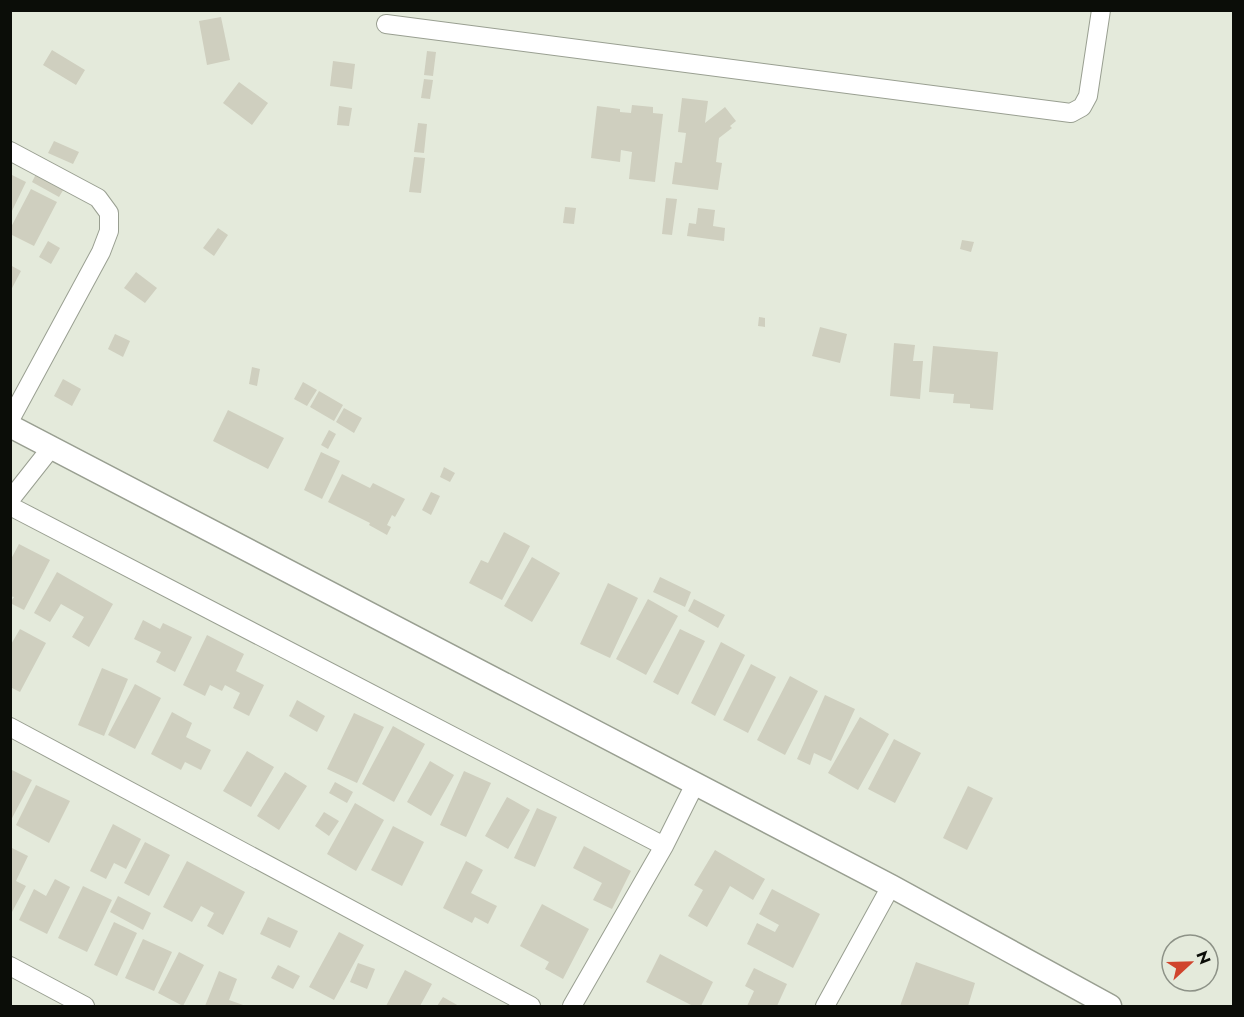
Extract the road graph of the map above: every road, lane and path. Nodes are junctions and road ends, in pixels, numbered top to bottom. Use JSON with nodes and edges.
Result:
{"nodes":[{"id":1,"x":1101,"y":10,"type":"edge"},
{"id":2,"x":386,"y":24,"type":"dead end"},
{"id":3,"x":10,"y":151,"type":"edge"},
{"id":4,"x":10,"y":420,"type":"edge"},
{"id":5,"x":10,"y":426,"type":"edge"},
{"id":6,"x":51,"y":448,"type":"junction"},
{"id":7,"x":10,"y":500,"type":"edge"},
{"id":8,"x":10,"y":506,"type":"edge"},
{"id":9,"x":10,"y":728,"type":"edge"},
{"id":10,"x":695,"y":784,"type":"junction"},
{"id":11,"x":664,"y":846,"type":"junction"},
{"id":12,"x":891,"y":886,"type":"junction"},
{"id":13,"x":10,"y":966,"type":"edge"},
{"id":14,"x":85,"y":1006,"type":"edge"},
{"id":15,"x":531,"y":1006,"type":"edge"},
{"id":16,"x":572,"y":1006,"type":"edge"},
{"id":17,"x":825,"y":1006,"type":"edge"},
{"id":18,"x":1110,"y":1006,"type":"edge"}],
"edges":[{"from":1,"to":2,"type":"street"},
{"from":3,"to":4,"type":"street"},
{"from":5,"to":6,"type":"street"},
{"from":6,"to":7,"type":"street"},
{"from":6,"to":10,"type":"street"},
{"from":8,"to":11,"type":"street"},
{"from":9,"to":15,"type":"street"},
{"from":10,"to":11,"type":"street"},
{"from":10,"to":12,"type":"street"},
{"from":11,"to":16,"type":"street"},
{"from":12,"to":17,"type":"street"},
{"from":12,"to":18,"type":"street"},
{"from":13,"to":14,"type":"street"}]}
